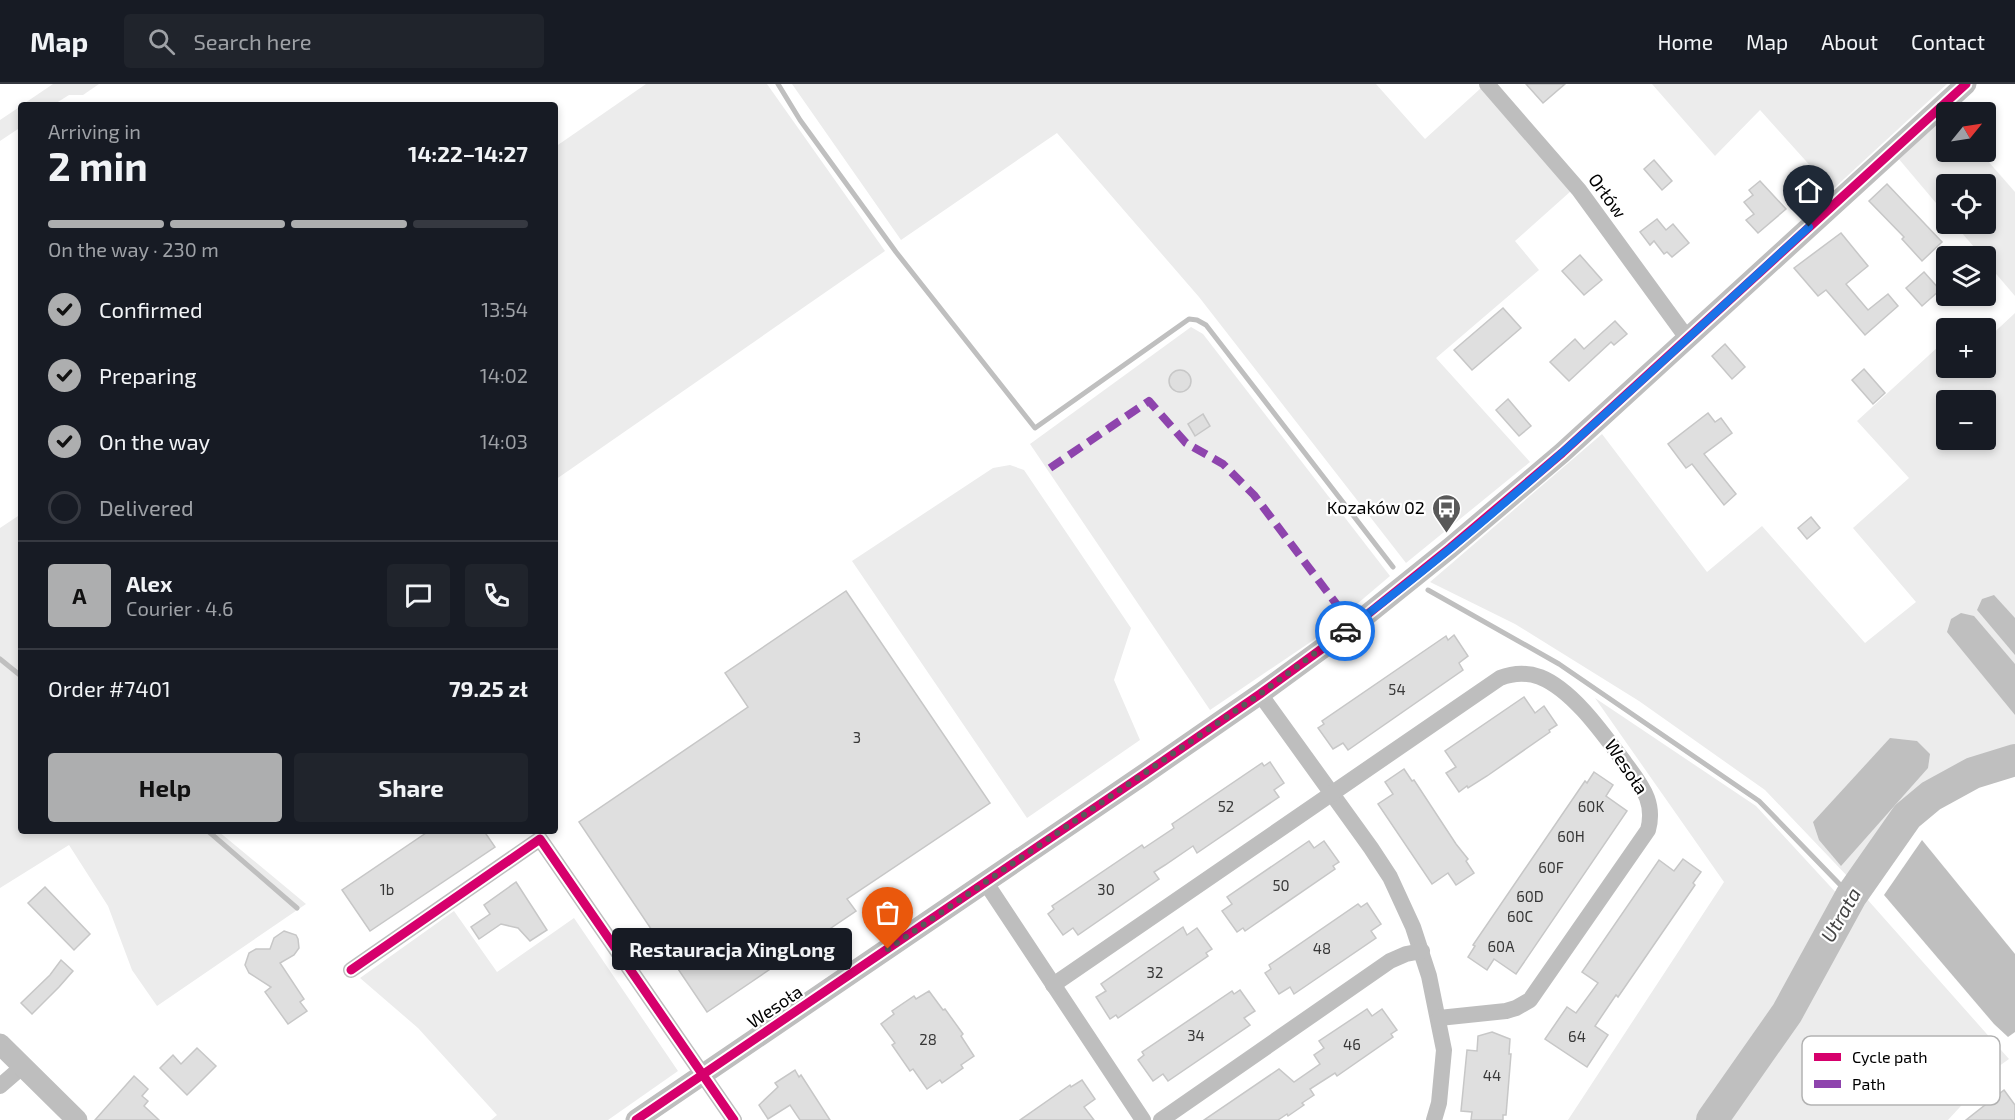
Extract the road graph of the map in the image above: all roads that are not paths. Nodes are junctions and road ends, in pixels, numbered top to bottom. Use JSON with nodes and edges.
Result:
{"nodes":[{"id":1,"x":1487,"y":84,"type":"edge"},
{"id":2,"x":1966,"y":84,"type":"edge"},
{"id":3,"x":1687,"y":338,"type":"junction"},
{"id":4,"x":1260,"y":694,"type":"junction"},
{"id":5,"x":1331,"y":794,"type":"junction"},
{"id":6,"x":986,"y":883,"type":"junction"},
{"id":7,"x":1422,"y":951,"type":"junction"},
{"id":8,"x":351,"y":970,"type":"dead end"},
{"id":9,"x":1053,"y":985,"type":"junction"},
{"id":10,"x":1439,"y":1018,"type":"junction"},
{"id":11,"x":0,"y":1044,"type":"edge"},
{"id":12,"x":22,"y":1067,"type":"junction"},
{"id":13,"x":703,"y":1074,"type":"junction"},
{"id":14,"x":0,"y":1086,"type":"edge"},
{"id":15,"x":77,"y":1120,"type":"edge"},
{"id":16,"x":636,"y":1120,"type":"edge"},
{"id":17,"x":734,"y":1120,"type":"edge"},
{"id":18,"x":1143,"y":1120,"type":"edge"},
{"id":19,"x":1161,"y":1120,"type":"edge"},
{"id":20,"x":1434,"y":1120,"type":"edge"}],
"edges":[{"from":1,"to":3,"type":"street","name":"Orłów"},
{"from":2,"to":3,"type":"street","name":"Wesoła"},
{"from":3,"to":4,"type":"street","name":"Wesoła"},
{"from":4,"to":5,"type":"street"},
{"from":4,"to":6,"type":"street","name":"Wesoła"},
{"from":5,"to":7,"type":"street"},
{"from":5,"to":9,"type":"street","name":"Wesoła"},
{"from":5,"to":10,"type":"street","name":"Wesoła"},
{"from":6,"to":9,"type":"street"},
{"from":6,"to":13,"type":"street","name":"Wesoła"},
{"from":7,"to":10,"type":"street"},
{"from":7,"to":19,"type":"street"},
{"from":8,"to":13,"type":"street"},
{"from":9,"to":18,"type":"street"},
{"from":10,"to":20,"type":"street"},
{"from":11,"to":12,"type":"street"},
{"from":12,"to":14,"type":"street"},
{"from":12,"to":15,"type":"street"},
{"from":13,"to":16,"type":"street","name":"Wesoła"},
{"from":13,"to":17,"type":"street"}]}
